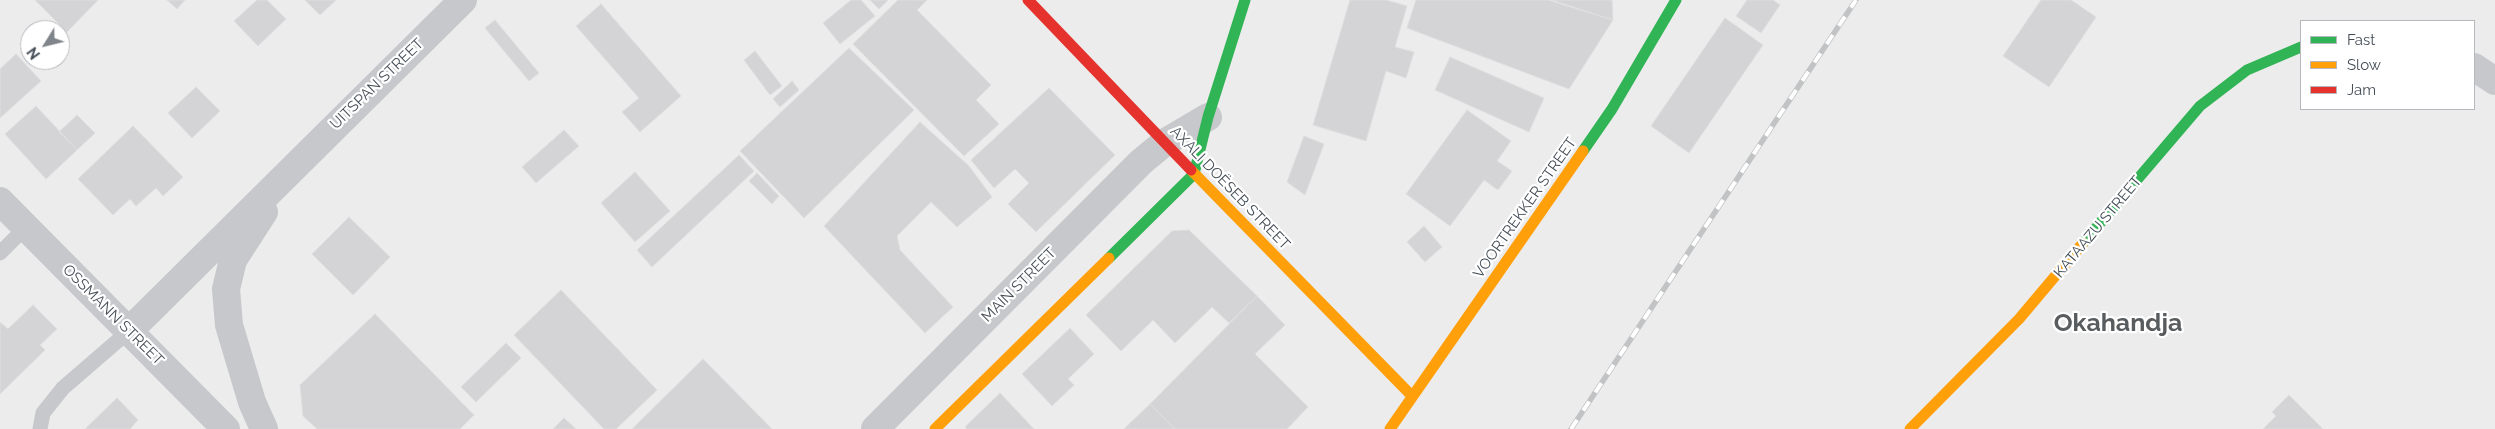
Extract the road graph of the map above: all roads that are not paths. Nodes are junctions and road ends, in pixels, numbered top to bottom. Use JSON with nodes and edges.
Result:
{"nodes":[{"id":1,"x":463,"y":0,"type":"edge"},
{"id":2,"x":1028,"y":0,"type":"edge"},
{"id":3,"x":1245,"y":0,"type":"edge"},
{"id":4,"x":1676,"y":0,"type":"edge"},
{"id":5,"x":2300,"y":47,"type":"edge"},
{"id":6,"x":2475,"y":68,"type":"edge"},
{"id":7,"x":2495,"y":81,"type":"edge"},
{"id":8,"x":1208,"y":116,"type":"junction"},
{"id":9,"x":1164,"y":142,"type":"junction"},
{"id":10,"x":291,"y":168,"type":"junction"},
{"id":11,"x":1194,"y":174,"type":"junction"},
{"id":12,"x":0,"y":201,"type":"edge"},
{"id":13,"x":26,"y":227,"type":"junction"},
{"id":14,"x":0,"y":253,"type":"edge"},
{"id":15,"x":129,"y":331,"type":"junction"},
{"id":16,"x":1412,"y":396,"type":"junction"},
{"id":17,"x":40,"y":429,"type":"edge"},
{"id":18,"x":226,"y":429,"type":"edge"},
{"id":19,"x":264,"y":429,"type":"edge"},
{"id":20,"x":875,"y":429,"type":"edge"},
{"id":21,"x":935,"y":429,"type":"edge"},
{"id":22,"x":1390,"y":429,"type":"edge"},
{"id":23,"x":1910,"y":429,"type":"edge"}],
"edges":[{"from":1,"to":10,"type":"street","name":"UITSPAN STREET"},
{"from":2,"to":9,"type":"street","name":"AXALI DOËSEB STREET"},
{"from":3,"to":8,"type":"street"},
{"from":4,"to":16,"type":"street","name":"VOORTREKKER STREET"},
{"from":5,"to":23,"type":"street","name":"KATAAZU STREET"},
{"from":6,"to":7,"type":"street"},
{"from":8,"to":9,"type":"street","name":"MAIN STREET"},
{"from":8,"to":11,"type":"street"},
{"from":9,"to":11,"type":"street","name":"AXALI DOËSEB STREET"},
{"from":9,"to":20,"type":"street","name":"MAIN STREET"},
{"from":10,"to":15,"type":"street","name":"UITSPAN STREET"},
{"from":10,"to":19,"type":"street","name":"UITSPAN STREET"},
{"from":11,"to":16,"type":"street","name":"AXALI DOËSEB STREET"},
{"from":11,"to":21,"type":"street"},
{"from":12,"to":13,"type":"street","name":"OSSMANN STREET"},
{"from":13,"to":14,"type":"lane"},
{"from":13,"to":15,"type":"street","name":"OSSMANN STREET"},
{"from":15,"to":17,"type":"lane"},
{"from":15,"to":18,"type":"street","name":"OSSMANN STREET"},
{"from":16,"to":22,"type":"street","name":"VOORTREKKER STREET"}]}
